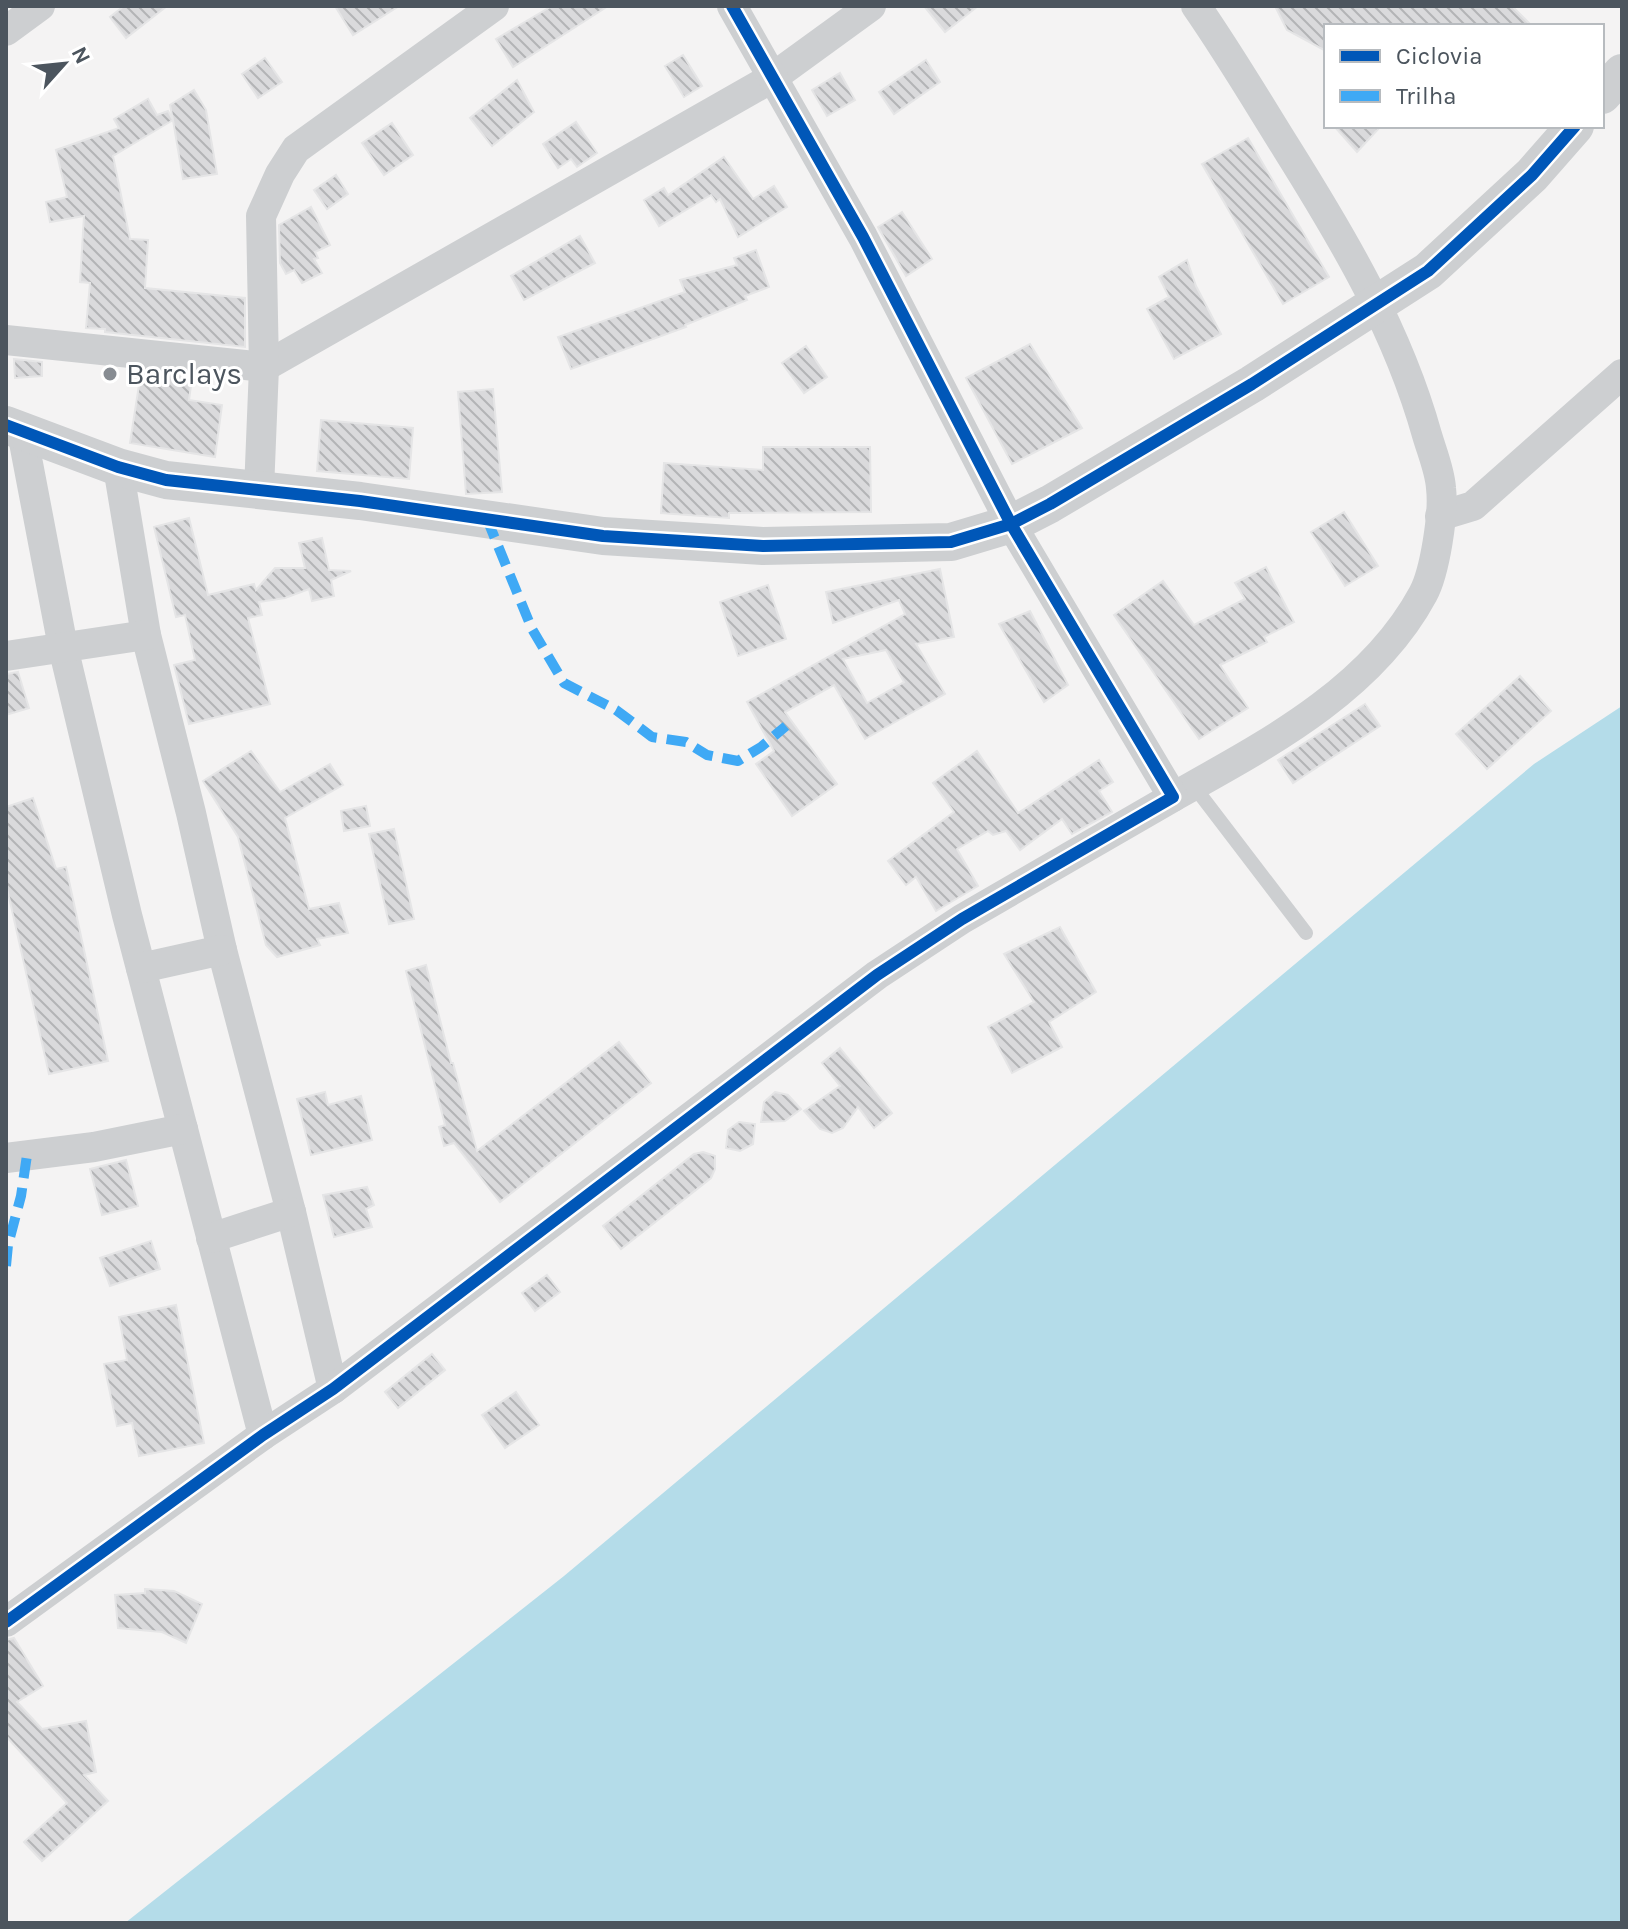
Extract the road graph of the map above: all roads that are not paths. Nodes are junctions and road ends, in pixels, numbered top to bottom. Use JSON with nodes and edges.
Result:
{"nodes":[{"id":1,"x":40,"y":6,"type":"edge"},
{"id":2,"x":494,"y":6,"type":"edge"},
{"id":3,"x":732,"y":6,"type":"edge"},
{"id":4,"x":871,"y":6,"type":"edge"},
{"id":5,"x":1196,"y":6,"type":"edge"},
{"id":6,"x":6,"y":31,"type":"edge"},
{"id":7,"x":1622,"y":73,"type":"edge"},
{"id":8,"x":772,"y":78,"type":"junction"},
{"id":9,"x":1604,"y":93,"type":"edge"},
{"id":10,"x":1573,"y":128,"type":"edge"},
{"id":11,"x":1378,"y":304,"type":"junction"},
{"id":12,"x":6,"y":340,"type":"edge"},
{"id":13,"x":264,"y":367,"type":"junction"},
{"id":14,"x":1622,"y":374,"type":"edge"},
{"id":15,"x":14,"y":429,"type":"edge"},
{"id":16,"x":118,"y":467,"type":"junction"},
{"id":17,"x":259,"y":490,"type":"junction"},
{"id":18,"x":1440,"y":516,"type":"junction"},
{"id":19,"x":1011,"y":524,"type":"junction"},
{"id":20,"x":146,"y":635,"type":"junction"},
{"id":21,"x":63,"y":647,"type":"junction"},
{"id":22,"x":6,"y":656,"type":"edge"},
{"id":23,"x":1183,"y":791,"type":"junction"},
{"id":24,"x":1306,"y":933,"type":"dead end"},
{"id":25,"x":222,"y":950,"type":"junction"},
{"id":26,"x":141,"y":968,"type":"junction"},
{"id":27,"x":183,"y":1129,"type":"junction"},
{"id":28,"x":6,"y":1158,"type":"edge"},
{"id":29,"x":291,"y":1212,"type":"junction"},
{"id":30,"x":211,"y":1238,"type":"junction"},
{"id":31,"x":333,"y":1389,"type":"junction"},
{"id":32,"x":263,"y":1435,"type":"junction"},
{"id":33,"x":6,"y":1622,"type":"edge"}],
"edges":[{"from":1,"to":6,"type":"street"},
{"from":2,"to":13,"type":"street"},
{"from":3,"to":8,"type":"street"},
{"from":4,"to":8,"type":"street"},
{"from":5,"to":11,"type":"street"},
{"from":7,"to":9,"type":"street"},
{"from":8,"to":13,"type":"street"},
{"from":8,"to":19,"type":"street"},
{"from":10,"to":11,"type":"street"},
{"from":11,"to":18,"type":"street"},
{"from":11,"to":19,"type":"street"},
{"from":12,"to":13,"type":"street"},
{"from":13,"to":17,"type":"street"},
{"from":14,"to":18,"type":"street"},
{"from":15,"to":16,"type":"street"},
{"from":15,"to":21,"type":"street"},
{"from":16,"to":17,"type":"street"},
{"from":16,"to":20,"type":"street"},
{"from":17,"to":19,"type":"street"},
{"from":18,"to":23,"type":"street"},
{"from":19,"to":23,"type":"street"},
{"from":20,"to":21,"type":"street"},
{"from":20,"to":25,"type":"street"},
{"from":21,"to":22,"type":"street"},
{"from":21,"to":26,"type":"street"},
{"from":23,"to":24,"type":"lane"},
{"from":23,"to":31,"type":"street"},
{"from":25,"to":26,"type":"street"},
{"from":25,"to":29,"type":"street"},
{"from":26,"to":27,"type":"street"},
{"from":27,"to":28,"type":"street"},
{"from":27,"to":30,"type":"street"},
{"from":29,"to":30,"type":"street"},
{"from":29,"to":31,"type":"street"},
{"from":30,"to":32,"type":"street"},
{"from":31,"to":32,"type":"street"},
{"from":32,"to":33,"type":"street"}]}
